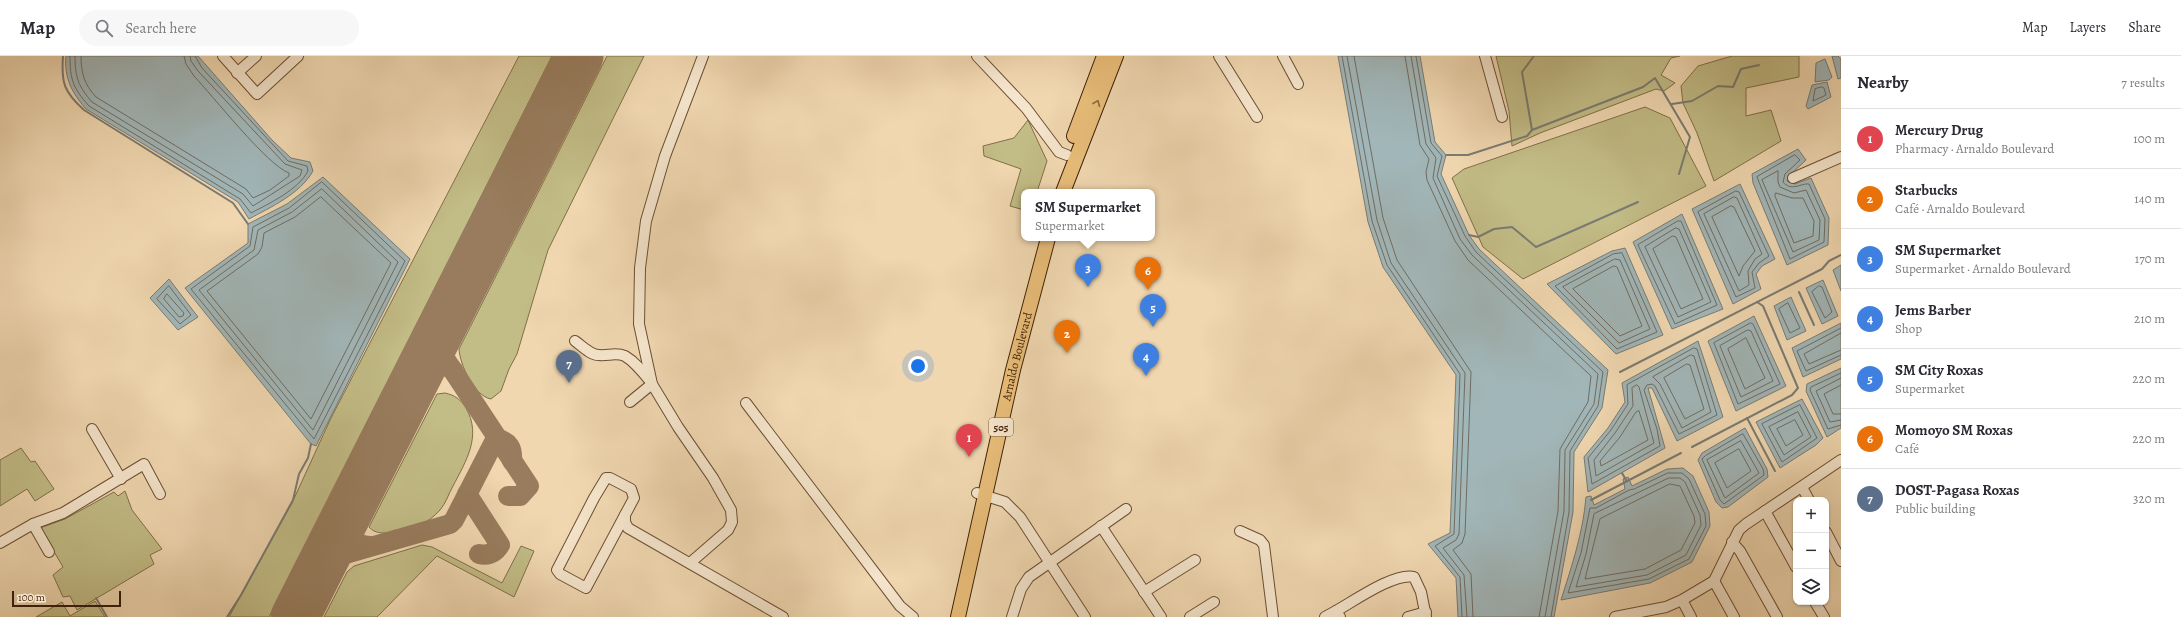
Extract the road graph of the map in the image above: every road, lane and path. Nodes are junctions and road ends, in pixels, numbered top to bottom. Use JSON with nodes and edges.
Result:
{"nodes":[{"id":1,"x":223,"y":56,"type":"edge"},
{"id":2,"x":256,"y":56,"type":"edge"},
{"id":3,"x":298,"y":56,"type":"edge"},
{"id":4,"x":703,"y":56,"type":"edge"},
{"id":5,"x":977,"y":56,"type":"edge"},
{"id":6,"x":1104,"y":56,"type":"edge"},
{"id":7,"x":1116,"y":56,"type":"edge"},
{"id":8,"x":1219,"y":56,"type":"edge"},
{"id":9,"x":1283,"y":56,"type":"edge"},
{"id":10,"x":1485,"y":56,"type":"edge"},
{"id":11,"x":237,"y":73,"type":"junction"},
{"id":12,"x":1298,"y":84,"type":"dead end"},
{"id":13,"x":1257,"y":117,"type":"dead end"},
{"id":14,"x":1502,"y":117,"type":"dead end"},
{"id":15,"x":1841,"y":157,"type":"edge"},
{"id":16,"x":1067,"y":165,"type":"junction"},
{"id":17,"x":1793,"y":178,"type":"dead end"},
{"id":18,"x":1055,"y":189,"type":"edge"},
{"id":19,"x":1063,"y":189,"type":"edge"},
{"id":20,"x":1039,"y":241,"type":"edge"},
{"id":21,"x":1047,"y":241,"type":"edge"},
{"id":22,"x":1025,"y":303,"type":"junction"},
{"id":23,"x":575,"y":341,"type":"dead end"},
{"id":24,"x":652,"y":384,"type":"junction"},
{"id":25,"x":630,"y":402,"type":"dead end"},
{"id":26,"x":746,"y":403,"type":"dead end"},
{"id":27,"x":92,"y":429,"type":"dead end"},
{"id":28,"x":1840,"y":463,"type":"edge"},
{"id":29,"x":121,"y":479,"type":"junction"},
{"id":30,"x":1802,"y":487,"type":"junction"},
{"id":31,"x":160,"y":494,"type":"dead end"},
{"id":32,"x":981,"y":494,"type":"junction"},
{"id":33,"x":1807,"y":497,"type":"edge"},
{"id":34,"x":1126,"y":509,"type":"dead end"},
{"id":35,"x":1765,"y":511,"type":"junction"},
{"id":36,"x":625,"y":515,"type":"junction"},
{"id":37,"x":33,"y":524,"type":"junction"},
{"id":38,"x":1101,"y":526,"type":"junction"},
{"id":39,"x":628,"y":528,"type":"junction"},
{"id":40,"x":1240,"y":531,"type":"dead end"},
{"id":41,"x":616,"y":532,"type":"junction"},
{"id":42,"x":1827,"y":533,"type":"edge"},
{"id":43,"x":1732,"y":542,"type":"junction"},
{"id":44,"x":0,"y":543,"type":"edge"},
{"id":45,"x":49,"y":552,"type":"dead end"},
{"id":46,"x":1195,"y":560,"type":"dead end"},
{"id":47,"x":1049,"y":561,"type":"junction"},
{"id":48,"x":1841,"y":561,"type":"edge"},
{"id":49,"x":1793,"y":562,"type":"edge"},
{"id":50,"x":690,"y":563,"type":"junction"},
{"id":51,"x":1714,"y":581,"type":"junction"},
{"id":52,"x":1144,"y":592,"type":"junction"},
{"id":53,"x":1682,"y":600,"type":"junction"},
{"id":54,"x":1214,"y":602,"type":"dead end"},
{"id":55,"x":1817,"y":605,"type":"edge"},
{"id":56,"x":1338,"y":614,"type":"edge"},
{"id":57,"x":1426,"y":614,"type":"edge"},
{"id":58,"x":1645,"y":615,"type":"edge"},
{"id":59,"x":784,"y":617,"type":"edge"},
{"id":60,"x":913,"y":617,"type":"edge"},
{"id":61,"x":950,"y":617,"type":"edge"},
{"id":62,"x":958,"y":617,"type":"edge"},
{"id":63,"x":1012,"y":617,"type":"edge"},
{"id":64,"x":1085,"y":617,"type":"edge"},
{"id":65,"x":1161,"y":617,"type":"edge"},
{"id":66,"x":1190,"y":617,"type":"edge"},
{"id":67,"x":1273,"y":617,"type":"edge"},
{"id":68,"x":1325,"y":617,"type":"edge"},
{"id":69,"x":1408,"y":617,"type":"edge"},
{"id":70,"x":1615,"y":617,"type":"edge"},
{"id":71,"x":1691,"y":617,"type":"edge"},
{"id":72,"x":1734,"y":617,"type":"edge"},
{"id":73,"x":1777,"y":617,"type":"edge"},
{"id":74,"x":1824,"y":617,"type":"edge"}],
"edges":[{"from":1,"to":11,"type":"street"},
{"from":2,"to":11,"type":"street"},
{"from":3,"to":11,"type":"street"},
{"from":4,"to":24,"type":"street"},
{"from":5,"to":16,"type":"street"},
{"from":6,"to":16,"type":"highway"},
{"from":16,"to":7,"type":"highway","one_way":true},
{"from":8,"to":13,"type":"street"},
{"from":9,"to":12,"type":"street"},
{"from":10,"to":14,"type":"street"},
{"from":15,"to":17,"type":"street"},
{"from":16,"to":18,"type":"highway"},
{"from":16,"to":19,"type":"highway"},
{"from":20,"to":22,"type":"highway","name":"Arnaldo Boulevard","number":"505"},
{"from":21,"to":22,"type":"highway","name":"Arnaldo Boulevard","number":"505"},
{"from":22,"to":32,"type":"highway","name":"Arnaldo Boulevard","number":"505"},
{"from":23,"to":24,"type":"street"},
{"from":24,"to":25,"type":"street"},
{"from":24,"to":50,"type":"street"},
{"from":26,"to":60,"type":"street"},
{"from":27,"to":29,"type":"street"},
{"from":28,"to":30,"type":"street"},
{"from":29,"to":31,"type":"street"},
{"from":29,"to":37,"type":"street"},
{"from":30,"to":33,"type":"street"},
{"from":30,"to":35,"type":"street"},
{"from":32,"to":47,"type":"street"},
{"from":32,"to":61,"type":"highway","name":"Arnaldo Boulevard","number":"505"},
{"from":32,"to":62,"type":"highway","name":"Arnaldo Boulevard","number":"505"},
{"from":34,"to":38,"type":"street"},
{"from":35,"to":43,"type":"street"},
{"from":35,"to":49,"type":"street"},
{"from":36,"to":39,"type":"street"},
{"from":36,"to":41,"type":"street"},
{"from":36,"to":41,"type":"street"},
{"from":37,"to":44,"type":"street"},
{"from":37,"to":45,"type":"street"},
{"from":38,"to":47,"type":"street"},
{"from":38,"to":52,"type":"street"},
{"from":39,"to":41,"type":"street"},
{"from":39,"to":50,"type":"street"},
{"from":40,"to":67,"type":"street"},
{"from":42,"to":48,"type":"street"},
{"from":43,"to":51,"type":"street"},
{"from":43,"to":73,"type":"street"},
{"from":46,"to":52,"type":"street"},
{"from":47,"to":63,"type":"street"},
{"from":47,"to":64,"type":"street"},
{"from":50,"to":59,"type":"street"},
{"from":51,"to":53,"type":"street"},
{"from":51,"to":72,"type":"street"},
{"from":52,"to":65,"type":"street"},
{"from":53,"to":58,"type":"street"},
{"from":53,"to":71,"type":"street"},
{"from":54,"to":66,"type":"street"},
{"from":55,"to":74,"type":"street"},
{"from":56,"to":57,"type":"street"},
{"from":56,"to":68,"type":"street"},
{"from":57,"to":69,"type":"street"},
{"from":58,"to":70,"type":"street"}]}
